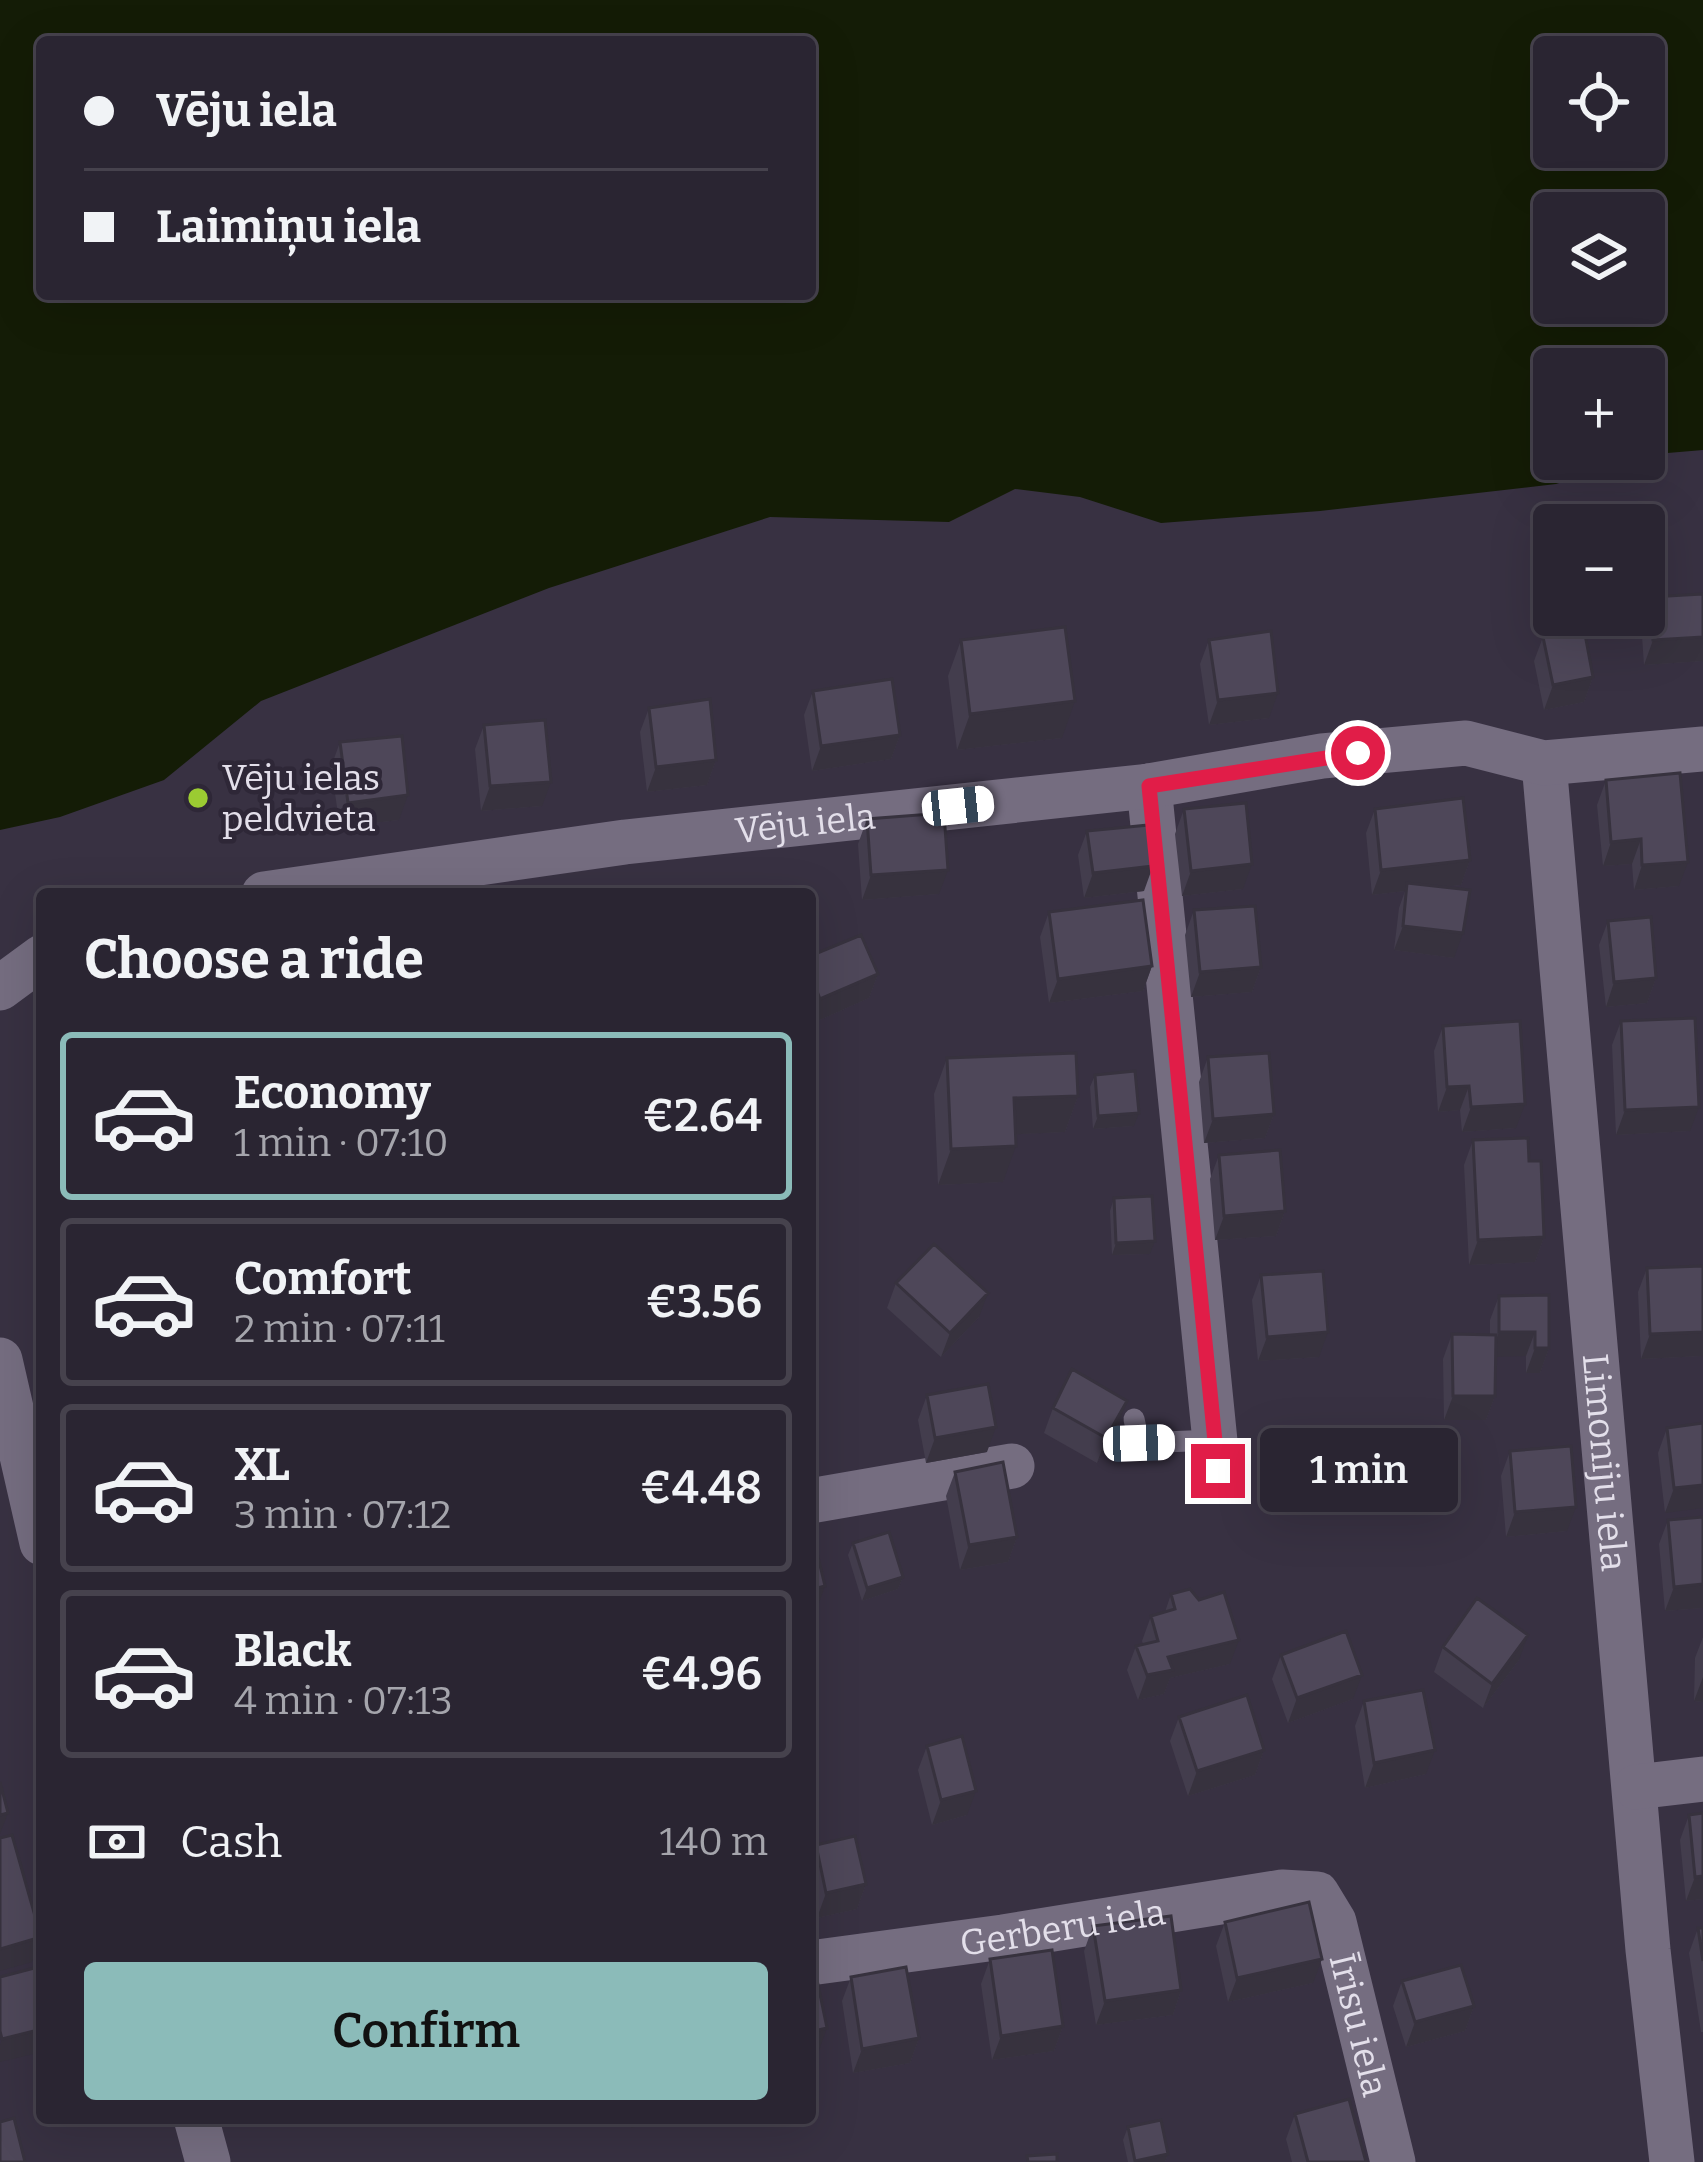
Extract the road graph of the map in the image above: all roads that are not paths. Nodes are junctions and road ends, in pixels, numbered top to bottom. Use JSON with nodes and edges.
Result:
{"nodes":[{"id":1,"x":1703,"y":749,"type":"edge"},
{"id":2,"x":1544,"y":763,"type":"junction"},
{"id":3,"x":1149,"y":786,"type":"junction"},
{"id":4,"x":306,"y":888,"type":"edge"},
{"id":5,"x":36,"y":961,"type":"edge"},
{"id":6,"x":0,"y":988,"type":"edge"},
{"id":7,"x":0,"y":1360,"type":"edge"},
{"id":8,"x":1134,"y":1419,"type":"dead end"},
{"id":9,"x":1216,"y":1455,"type":"joint"},
{"id":10,"x":1012,"y":1466,"type":"dead end"},
{"id":11,"x":816,"y":1500,"type":"edge"},
{"id":12,"x":36,"y":1517,"type":"edge"},
{"id":13,"x":1703,"y":1780,"type":"edge"},
{"id":14,"x":1636,"y":1787,"type":"junction"},
{"id":15,"x":1317,"y":1894,"type":"joint"},
{"id":16,"x":816,"y":1962,"type":"edge"},
{"id":17,"x":198,"y":2124,"type":"edge"},
{"id":18,"x":208,"y":2162,"type":"edge"},
{"id":19,"x":1394,"y":2162,"type":"edge"},
{"id":20,"x":1672,"y":2162,"type":"edge"}],
"edges":[{"from":1,"to":2,"type":"street","name":"Vēju iela"},
{"from":2,"to":3,"type":"street","name":"Vēju iela"},
{"from":2,"to":14,"type":"street","name":"Limoniju iela"},
{"from":3,"to":4,"type":"street","name":"Vēju iela"},
{"from":3,"to":9,"type":"street"},
{"from":5,"to":6,"type":"street"},
{"from":7,"to":12,"type":"street"},
{"from":8,"to":9,"type":"lane"},
{"from":10,"to":11,"type":"street"},
{"from":13,"to":14,"type":"street"},
{"from":14,"to":20,"type":"street","name":"Limoniju iela"},
{"from":15,"to":16,"type":"street","name":"Gerberu iela"},
{"from":15,"to":19,"type":"street","name":"Īrisu iela"},
{"from":17,"to":18,"type":"street"}]}
